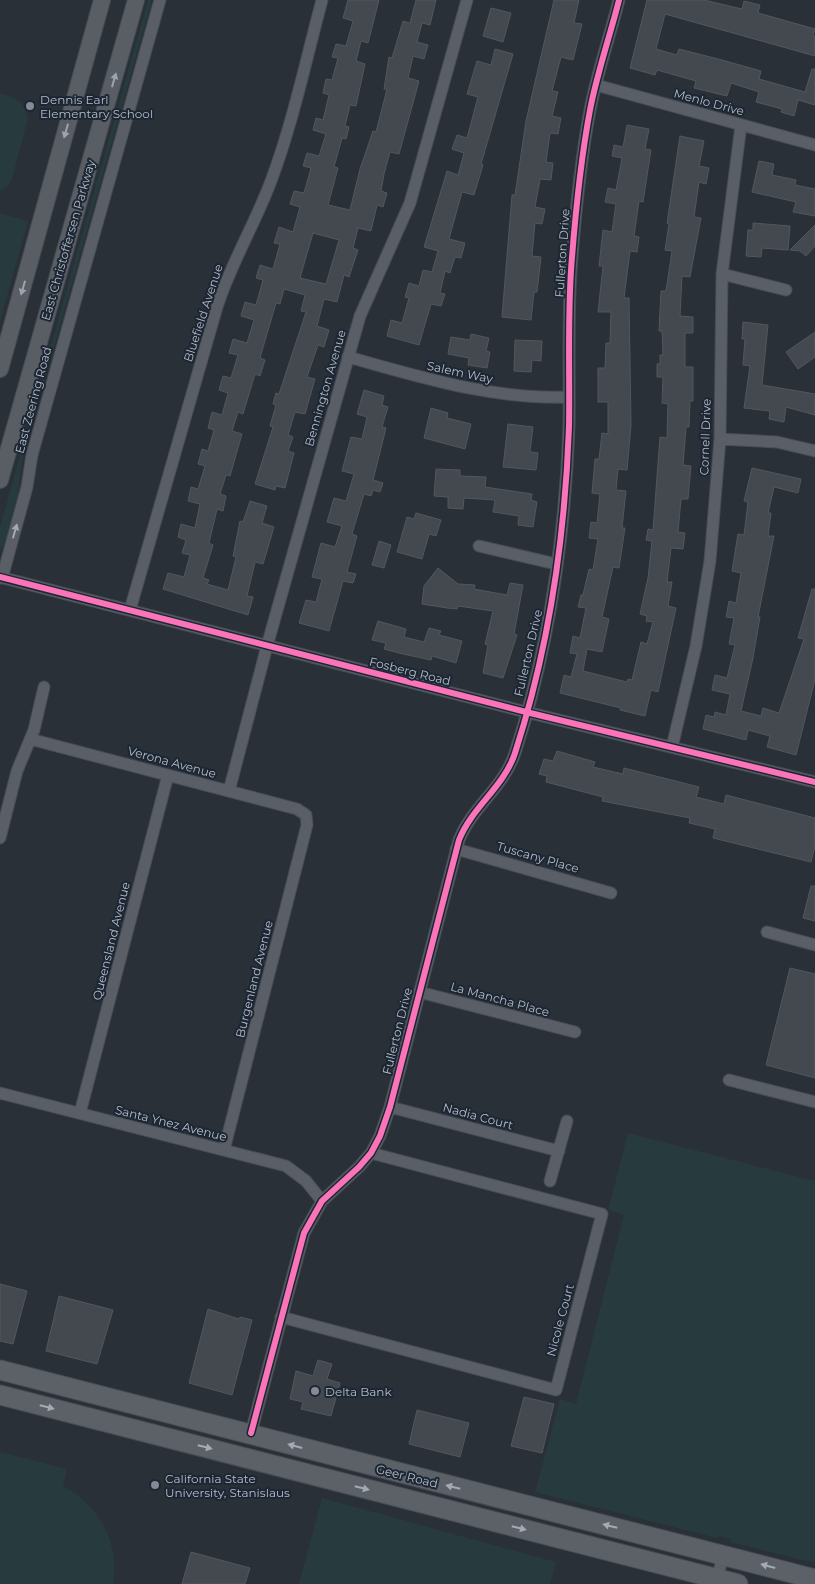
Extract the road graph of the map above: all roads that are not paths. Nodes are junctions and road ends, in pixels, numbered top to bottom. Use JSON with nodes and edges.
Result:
{"nodes":[{"id":1,"x":102,"y":0,"type":"edge"},
{"id":2,"x":136,"y":0,"type":"edge"},
{"id":3,"x":160,"y":0,"type":"edge"},
{"id":4,"x":322,"y":0,"type":"edge"},
{"id":5,"x":467,"y":0,"type":"edge"},
{"id":6,"x":619,"y":0,"type":"edge"},
{"id":7,"x":596,"y":85,"type":"junction"},
{"id":8,"x":741,"y":125,"type":"junction"},
{"id":9,"x":815,"y":145,"type":"edge"},
{"id":10,"x":722,"y":274,"type":"junction"},
{"id":11,"x":786,"y":290,"type":"dead end"},
{"id":12,"x":348,"y":357,"type":"junction"},
{"id":13,"x":0,"y":369,"type":"edge"},
{"id":14,"x":569,"y":397,"type":"junction"},
{"id":15,"x":720,"y":438,"type":"junction"},
{"id":16,"x":815,"y":451,"type":"edge"},
{"id":17,"x":0,"y":480,"type":"edge"},
{"id":18,"x":479,"y":546,"type":"dead end"},
{"id":19,"x":556,"y":564,"type":"junction"},
{"id":20,"x":1,"y":577,"type":"edge"},
{"id":21,"x":130,"y":610,"type":"junction"},
{"id":22,"x":267,"y":646,"type":"junction"},
{"id":23,"x":44,"y":687,"type":"dead end"},
{"id":24,"x":526,"y":712,"type":"junction"},
{"id":25,"x":30,"y":739,"type":"junction"},
{"id":26,"x":672,"y":747,"type":"junction"},
{"id":27,"x":168,"y":775,"type":"junction"},
{"id":28,"x":815,"y":781,"type":"edge"},
{"id":29,"x":229,"y":791,"type":"junction"},
{"id":30,"x":306,"y":815,"type":"joint"},
{"id":31,"x":0,"y":838,"type":"edge"},
{"id":32,"x":456,"y":849,"type":"junction"},
{"id":33,"x":612,"y":893,"type":"dead end"},
{"id":34,"x":768,"y":932,"type":"dead end"},
{"id":35,"x":815,"y":945,"type":"edge"},
{"id":36,"x":419,"y":992,"type":"junction"},
{"id":37,"x":575,"y":1032,"type":"dead end"},
{"id":38,"x":729,"y":1080,"type":"dead end"},
{"id":39,"x":0,"y":1093,"type":"edge"},
{"id":40,"x":815,"y":1102,"type":"edge"},
{"id":41,"x":390,"y":1107,"type":"junction"},
{"id":42,"x":80,"y":1113,"type":"junction"},
{"id":43,"x":566,"y":1121,"type":"dead end"},
{"id":44,"x":224,"y":1150,"type":"junction"},
{"id":45,"x":558,"y":1151,"type":"junction"},
{"id":46,"x":371,"y":1153,"type":"junction"},
{"id":47,"x":550,"y":1180,"type":"dead end"},
{"id":48,"x":322,"y":1201,"type":"junction"},
{"id":49,"x":281,"y":1317,"type":"junction"},
{"id":50,"x":0,"y":1370,"type":"edge"},
{"id":51,"x":0,"y":1395,"type":"edge"},
{"id":52,"x":251,"y":1434,"type":"junction"},
{"id":53,"x":723,"y":1555,"type":"junction"},
{"id":54,"x":815,"y":1578,"type":"edge"},
{"id":55,"x":716,"y":1581,"type":"edge"},
{"id":56,"x":738,"y":1584,"type":"edge"}],
"edges":[{"from":1,"to":13,"type":"street","one_way":true},
{"from":17,"to":2,"type":"street","name":"East Christoffersen Parkway","one_way":true},
{"from":20,"to":3,"type":"street","name":"East Zeering Road","one_way":true},
{"from":4,"to":21,"type":"street","name":"Bluefield Avenue"},
{"from":5,"to":12,"type":"street","name":"Bennington Avenue"},
{"from":6,"to":7,"type":"street","name":"Fullerton Drive"},
{"from":7,"to":8,"type":"street","name":"Menlo Drive"},
{"from":7,"to":14,"type":"street","name":"Fullerton Drive"},
{"from":8,"to":9,"type":"street","name":"Menlo Drive"},
{"from":8,"to":10,"type":"street","name":"Cornell Drive"},
{"from":10,"to":11,"type":"street"},
{"from":10,"to":15,"type":"street","name":"Cornell Drive"},
{"from":12,"to":14,"type":"street","name":"Salem Way"},
{"from":12,"to":22,"type":"street","name":"Bennington Avenue"},
{"from":14,"to":19,"type":"street","name":"Fullerton Drive"},
{"from":15,"to":16,"type":"street"},
{"from":15,"to":26,"type":"street","name":"Cornell Drive"},
{"from":18,"to":19,"type":"street"},
{"from":19,"to":24,"type":"street","name":"Fullerton Drive"},
{"from":20,"to":21,"type":"street","name":"Fosberg Road"},
{"from":21,"to":22,"type":"street","name":"Fosberg Road"},
{"from":22,"to":24,"type":"street","name":"Fosberg Road"},
{"from":22,"to":29,"type":"street","name":"Bennington Avenue"},
{"from":23,"to":25,"type":"street"},
{"from":24,"to":26,"type":"street","name":"Fosberg Road"},
{"from":24,"to":32,"type":"street","name":"Fullerton Drive"},
{"from":25,"to":27,"type":"street","name":"Verona Avenue"},
{"from":25,"to":31,"type":"street"},
{"from":26,"to":28,"type":"street","name":"Fosberg Road"},
{"from":27,"to":29,"type":"street","name":"Verona Avenue"},
{"from":27,"to":42,"type":"street","name":"Queensland Avenue"},
{"from":29,"to":30,"type":"street","name":"Verona Avenue"},
{"from":30,"to":44,"type":"street","name":"Burgenland Avenue"},
{"from":32,"to":33,"type":"street","name":"Tuscany Place"},
{"from":32,"to":36,"type":"street","name":"Fullerton Drive"},
{"from":34,"to":35,"type":"street"},
{"from":36,"to":37,"type":"street","name":"La Mancha Place"},
{"from":36,"to":41,"type":"street","name":"Fullerton Drive"},
{"from":38,"to":40,"type":"street"},
{"from":39,"to":42,"type":"street","name":"Santa Ynez Avenue"},
{"from":41,"to":45,"type":"street","name":"Nadia Court"},
{"from":41,"to":46,"type":"street","name":"Fullerton Drive"},
{"from":42,"to":44,"type":"street","name":"Santa Ynez Avenue"},
{"from":43,"to":45,"type":"street"},
{"from":44,"to":48,"type":"street","name":"Santa Ynez Avenue"},
{"from":45,"to":47,"type":"street"},
{"from":46,"to":48,"type":"street","name":"Fullerton Drive"},
{"from":46,"to":49,"type":"street","name":"Nicole Court"},
{"from":48,"to":49,"type":"street","name":"Fullerton Drive"},
{"from":49,"to":52,"type":"street","name":"Fullerton Drive"},
{"from":50,"to":52,"type":"main road","name":"Geer Road"},
{"from":51,"to":55,"type":"main road","name":"Geer Road","one_way":true},
{"from":53,"to":52,"type":"main road","name":"Geer Road","one_way":true},
{"from":54,"to":53,"type":"main road","name":"Geer Road","one_way":true},
{"from":53,"to":55,"type":"street"},
{"from":55,"to":56,"type":"main road","name":"Geer Road"}]}
